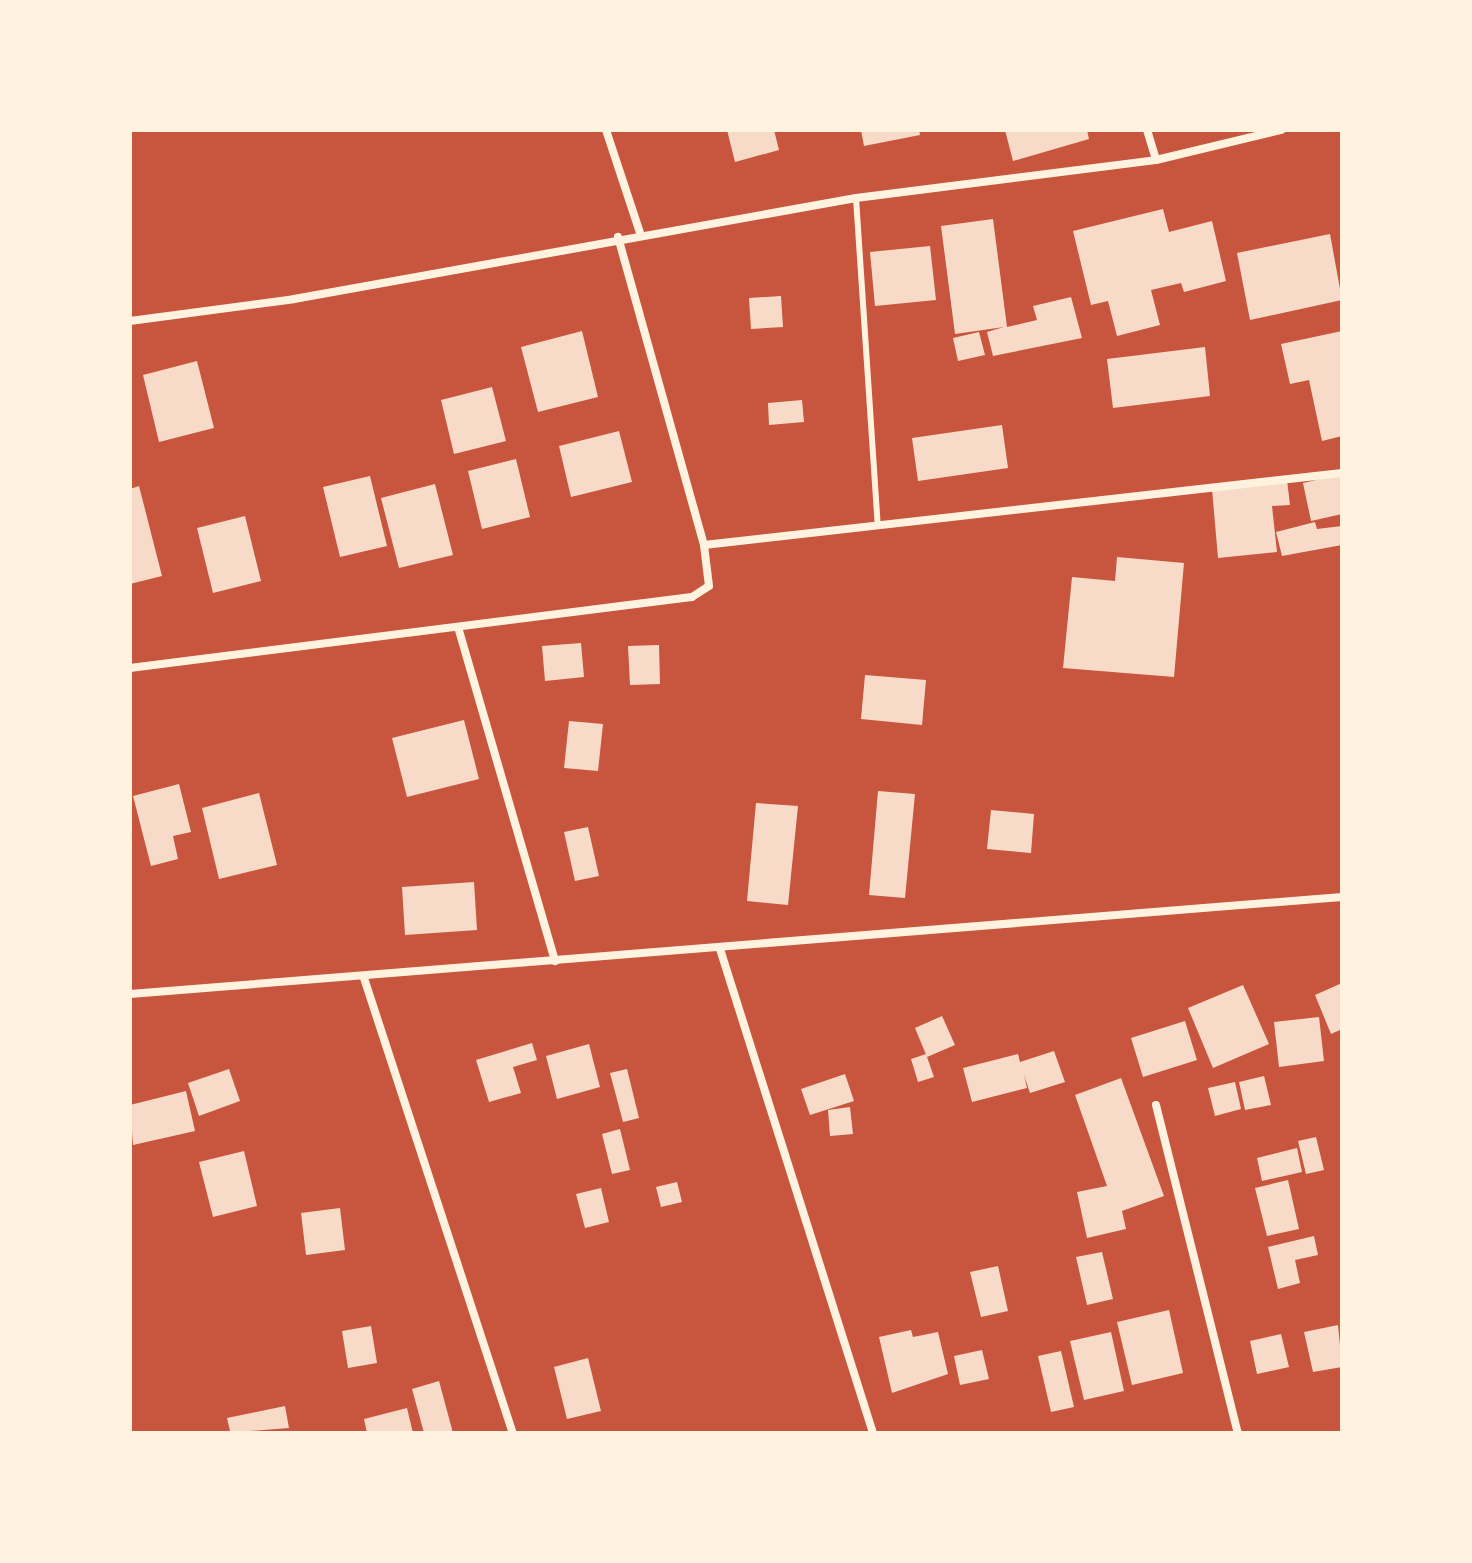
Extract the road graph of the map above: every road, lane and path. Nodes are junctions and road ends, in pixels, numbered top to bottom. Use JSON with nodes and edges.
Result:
{"nodes":[{"id":1,"x":606,"y":130,"type":"edge"},
{"id":2,"x":1147,"y":130,"type":"edge"},
{"id":3,"x":1281,"y":130,"type":"edge"},
{"id":4,"x":1156,"y":160,"type":"junction"},
{"id":5,"x":856,"y":198,"type":"junction"},
{"id":6,"x":640,"y":233,"type":"junction"},
{"id":7,"x":618,"y":237,"type":"junction"},
{"id":8,"x":130,"y":321,"type":"edge"},
{"id":9,"x":1342,"y":473,"type":"edge"},
{"id":10,"x":878,"y":525,"type":"junction"},
{"id":11,"x":704,"y":545,"type":"junction"},
{"id":12,"x":458,"y":627,"type":"junction"},
{"id":13,"x":130,"y":668,"type":"edge"},
{"id":14,"x":1342,"y":897,"type":"edge"},
{"id":15,"x":720,"y":949,"type":"junction"},
{"id":16,"x":555,"y":961,"type":"junction"},
{"id":17,"x":364,"y":978,"type":"junction"},
{"id":18,"x":130,"y":994,"type":"edge"},
{"id":19,"x":1156,"y":1105,"type":"dead end"},
{"id":20,"x":513,"y":1433,"type":"edge"},
{"id":21,"x":873,"y":1433,"type":"edge"},
{"id":22,"x":1238,"y":1433,"type":"edge"}],
"edges":[{"from":1,"to":6,"type":"street"},
{"from":2,"to":4,"type":"street"},
{"from":3,"to":4,"type":"street"},
{"from":4,"to":5,"type":"street"},
{"from":5,"to":6,"type":"street"},
{"from":5,"to":10,"type":"lane"},
{"from":6,"to":7,"type":"street"},
{"from":7,"to":8,"type":"street"},
{"from":7,"to":11,"type":"street"},
{"from":9,"to":10,"type":"street"},
{"from":10,"to":11,"type":"street"},
{"from":11,"to":12,"type":"street"},
{"from":12,"to":13,"type":"street"},
{"from":12,"to":16,"type":"street"},
{"from":14,"to":15,"type":"street"},
{"from":15,"to":16,"type":"street"},
{"from":15,"to":21,"type":"street"},
{"from":16,"to":17,"type":"street"},
{"from":17,"to":18,"type":"street"},
{"from":17,"to":20,"type":"street"},
{"from":19,"to":22,"type":"street"}]}
